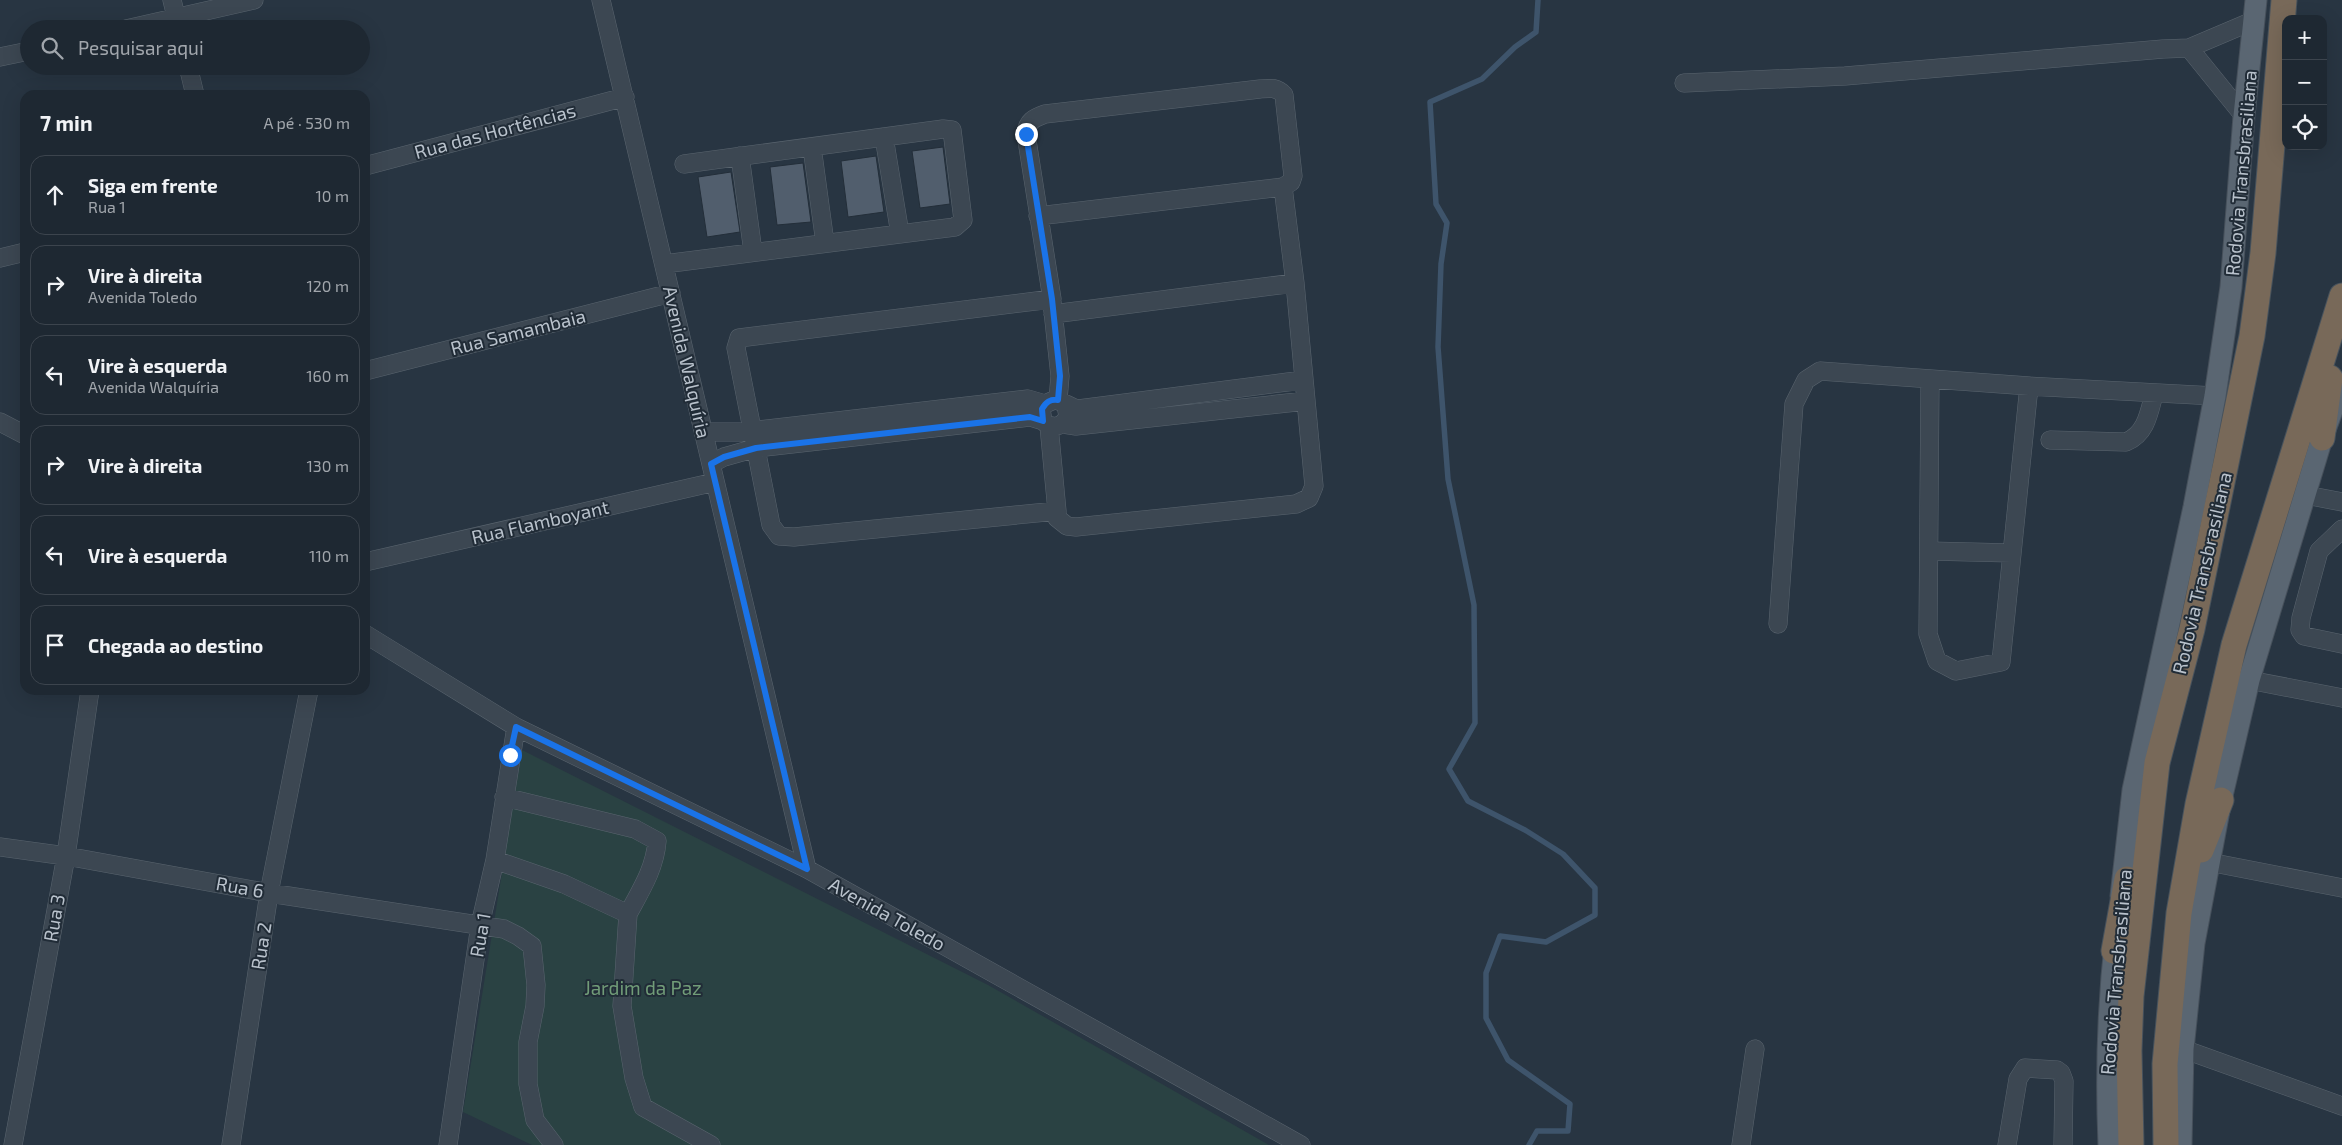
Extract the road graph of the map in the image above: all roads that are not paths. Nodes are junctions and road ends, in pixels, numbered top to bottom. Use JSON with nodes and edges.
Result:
{"nodes":[{"id":1,"x":172,"y":0,"type":"edge"},
{"id":2,"x":254,"y":0,"type":"edge"},
{"id":3,"x":601,"y":0,"type":"edge"},
{"id":4,"x":2284,"y":0,"type":"edge"},
{"id":5,"x":2256,"y":10,"type":"edge"},
{"id":6,"x":177,"y":20,"type":"edge"},
{"id":7,"x":188,"y":20,"type":"edge"},
{"id":8,"x":2189,"y":48,"type":"junction"},
{"id":9,"x":20,"y":53,"type":"edge"},
{"id":10,"x":0,"y":57,"type":"edge"},
{"id":11,"x":190,"y":75,"type":"edge"},
{"id":12,"x":1684,"y":83,"type":"dead end"},
{"id":13,"x":194,"y":90,"type":"edge"},
{"id":14,"x":625,"y":97,"type":"junction"},
{"id":15,"x":2244,"y":116,"type":"junction"},
{"id":16,"x":884,"y":137,"type":"junction"},
{"id":17,"x":812,"y":147,"type":"junction"},
{"id":18,"x":740,"y":156,"type":"junction"},
{"id":19,"x":684,"y":164,"type":"dead end"},
{"id":20,"x":370,"y":165,"type":"edge"},
{"id":21,"x":1283,"y":186,"type":"junction"},
{"id":22,"x":1038,"y":216,"type":"junction"},
{"id":23,"x":900,"y":234,"type":"junction"},
{"id":24,"x":825,"y":243,"type":"junction"},
{"id":25,"x":754,"y":252,"type":"junction"},
{"id":26,"x":20,"y":253,"type":"edge"},
{"id":27,"x":0,"y":258,"type":"edge"},
{"id":28,"x":664,"y":264,"type":"junction"},
{"id":29,"x":1296,"y":283,"type":"junction"},
{"id":30,"x":671,"y":293,"type":"junction"},
{"id":31,"x":2340,"y":303,"type":"edge"},
{"id":32,"x":1052,"y":306,"type":"junction"},
{"id":33,"x":370,"y":369,"type":"edge"},
{"id":34,"x":1930,"y":379,"type":"junction"},
{"id":35,"x":1303,"y":380,"type":"junction"},
{"id":36,"x":2342,"y":383,"type":"edge"},
{"id":37,"x":2029,"y":386,"type":"junction"},
{"id":38,"x":2154,"y":394,"type":"junction"},
{"id":39,"x":2215,"y":396,"type":"junction"},
{"id":40,"x":1306,"y":401,"type":"junction"},
{"id":41,"x":1056,"y":403,"type":"junction"},
{"id":42,"x":0,"y":422,"type":"edge"},
{"id":43,"x":1052,"y":424,"type":"junction"},
{"id":44,"x":753,"y":430,"type":"junction"},
{"id":45,"x":20,"y":432,"type":"edge"},
{"id":46,"x":704,"y":432,"type":"junction"},
{"id":47,"x":2322,"y":438,"type":"junction"},
{"id":48,"x":2050,"y":440,"type":"dead end"},
{"id":49,"x":756,"y":448,"type":"junction"},
{"id":50,"x":711,"y":464,"type":"junction"},
{"id":51,"x":716,"y":482,"type":"junction"},
{"id":52,"x":2306,"y":495,"type":"junction"},
{"id":53,"x":2342,"y":502,"type":"edge"},
{"id":54,"x":1056,"y":511,"type":"junction"},
{"id":55,"x":2342,"y":529,"type":"edge"},
{"id":56,"x":1928,"y":551,"type":"junction"},
{"id":57,"x":2012,"y":553,"type":"junction"},
{"id":58,"x":370,"y":561,"type":"edge"},
{"id":59,"x":1778,"y":624,"type":"dead end"},
{"id":60,"x":370,"y":637,"type":"edge"},
{"id":61,"x":2342,"y":644,"type":"edge"},
{"id":62,"x":2249,"y":680,"type":"junction"},
{"id":63,"x":89,"y":695,"type":"edge"},
{"id":64,"x":308,"y":695,"type":"edge"},
{"id":65,"x":2342,"y":698,"type":"edge"},
{"id":66,"x":516,"y":727,"type":"junction"},
{"id":67,"x":2157,"y":764,"type":"junction"},
{"id":68,"x":504,"y":797,"type":"junction"},
{"id":69,"x":2221,"y":800,"type":"junction"},
{"id":70,"x":0,"y":847,"type":"edge"},
{"id":71,"x":66,"y":856,"type":"junction"},
{"id":72,"x":495,"y":860,"type":"junction"},
{"id":73,"x":2209,"y":862,"type":"junction"},
{"id":74,"x":807,"y":869,"type":"junction"},
{"id":75,"x":2342,"y":888,"type":"edge"},
{"id":76,"x":269,"y":893,"type":"junction"},
{"id":77,"x":628,"y":914,"type":"junction"},
{"id":78,"x":480,"y":926,"type":"junction"},
{"id":79,"x":2114,"y":951,"type":"junction"},
{"id":80,"x":1755,"y":1049,"type":"dead end"},
{"id":81,"x":2174,"y":1056,"type":"junction"},
{"id":82,"x":2342,"y":1106,"type":"edge"},
{"id":83,"x":13,"y":1145,"type":"edge"},
{"id":84,"x":231,"y":1145,"type":"edge"},
{"id":85,"x":448,"y":1145,"type":"edge"},
{"id":86,"x":554,"y":1145,"type":"edge"},
{"id":87,"x":710,"y":1145,"type":"edge"},
{"id":88,"x":1301,"y":1145,"type":"edge"},
{"id":89,"x":1741,"y":1145,"type":"edge"},
{"id":90,"x":2008,"y":1145,"type":"edge"},
{"id":91,"x":2063,"y":1145,"type":"edge"},
{"id":92,"x":2108,"y":1145,"type":"edge"},
{"id":93,"x":2131,"y":1145,"type":"edge"},
{"id":94,"x":2166,"y":1145,"type":"edge"},
{"id":95,"x":2181,"y":1145,"type":"edge"}],
"edges":[{"from":1,"to":6,"type":"street"},
{"from":2,"to":7,"type":"street"},
{"from":3,"to":14,"type":"street","name":"Avenida Walquíria"},
{"from":4,"to":67,"type":"highway","name":"Rodovia Transbrasiliana"},
{"from":5,"to":8,"type":"street"},
{"from":5,"to":15,"type":"main road","name":"Rodovia Transbrasiliana"},
{"from":8,"to":12,"type":"street"},
{"from":8,"to":15,"type":"street"},
{"from":9,"to":10,"type":"street"},
{"from":11,"to":13,"type":"street"},
{"from":14,"to":20,"type":"street","name":"Rua das Hortências"},
{"from":14,"to":28,"type":"street","name":"Avenida Walquíria"},
{"from":15,"to":39,"type":"main road","name":"Rodovia Transbrasiliana"},
{"from":16,"to":17,"type":"street"},
{"from":16,"to":23,"type":"street"},
{"from":16,"to":23,"type":"street"},
{"from":17,"to":18,"type":"street"},
{"from":17,"to":24,"type":"street"},
{"from":18,"to":19,"type":"street"},
{"from":18,"to":25,"type":"street"},
{"from":21,"to":22,"type":"street"},
{"from":21,"to":22,"type":"street"},
{"from":21,"to":29,"type":"street"},
{"from":22,"to":32,"type":"street"},
{"from":23,"to":24,"type":"street"},
{"from":24,"to":25,"type":"street"},
{"from":25,"to":28,"type":"street"},
{"from":26,"to":27,"type":"street"},
{"from":28,"to":30,"type":"street","name":"Avenida Walquíria"},
{"from":29,"to":32,"type":"street"},
{"from":29,"to":35,"type":"street"},
{"from":30,"to":33,"type":"street","name":"Rua Samambaia"},
{"from":30,"to":46,"type":"street","name":"Avenida Walquíria"},
{"from":31,"to":47,"type":"highway"},
{"from":31,"to":81,"type":"highway"},
{"from":32,"to":41,"type":"street"},
{"from":32,"to":44,"type":"street"},
{"from":34,"to":37,"type":"street"},
{"from":34,"to":56,"type":"street"},
{"from":34,"to":59,"type":"street"},
{"from":35,"to":40,"type":"street"},
{"from":35,"to":41,"type":"street"},
{"from":36,"to":47,"type":"main road"},
{"from":37,"to":38,"type":"street"},
{"from":37,"to":57,"type":"street"},
{"from":38,"to":39,"type":"street"},
{"from":38,"to":48,"type":"street"},
{"from":39,"to":79,"type":"main road","name":"Rodovia Transbrasiliana"},
{"from":40,"to":43,"type":"street"},
{"from":40,"to":54,"type":"street"},
{"from":41,"to":43,"type":"street"},
{"from":41,"to":43,"type":"street"},
{"from":41,"to":44,"type":"street"},
{"from":42,"to":45,"type":"street"},
{"from":43,"to":49,"type":"street"},
{"from":43,"to":54,"type":"street"},
{"from":44,"to":46,"type":"street"},
{"from":44,"to":49,"type":"street"},
{"from":46,"to":50,"type":"street","name":"Avenida Walquíria"},
{"from":47,"to":52,"type":"main road"},
{"from":49,"to":50,"type":"street"},
{"from":49,"to":54,"type":"street"},
{"from":50,"to":51,"type":"street","name":"Avenida Walquíria"},
{"from":51,"to":58,"type":"street","name":"Rua Flamboyant"},
{"from":51,"to":74,"type":"street","name":"Avenida Walquíria"},
{"from":52,"to":53,"type":"street"},
{"from":52,"to":62,"type":"main road"},
{"from":55,"to":61,"type":"street"},
{"from":56,"to":57,"type":"street"},
{"from":56,"to":57,"type":"street"},
{"from":60,"to":66,"type":"street","name":"Avenida Toledo"},
{"from":62,"to":65,"type":"street"},
{"from":62,"to":69,"type":"main road"},
{"from":63,"to":71,"type":"street","name":"Rua 3"},
{"from":64,"to":76,"type":"street","name":"Rua 2"},
{"from":66,"to":68,"type":"street","name":"Rua 1"},
{"from":66,"to":74,"type":"street","name":"Avenida Toledo"},
{"from":67,"to":79,"type":"highway"},
{"from":67,"to":93,"type":"highway","name":"Rodovia Transbrasiliana"},
{"from":68,"to":72,"type":"street","name":"Rua 1"},
{"from":68,"to":77,"type":"street"},
{"from":69,"to":73,"type":"main road"},
{"from":69,"to":81,"type":"highway"},
{"from":70,"to":71,"type":"street","name":"Rua 6"},
{"from":71,"to":76,"type":"street","name":"Rua 6"},
{"from":71,"to":83,"type":"street","name":"Rua 3"},
{"from":72,"to":77,"type":"street"},
{"from":72,"to":78,"type":"street","name":"Rua 1"},
{"from":73,"to":75,"type":"street"},
{"from":73,"to":81,"type":"main road"},
{"from":74,"to":88,"type":"street","name":"Avenida Toledo"},
{"from":76,"to":78,"type":"street","name":"Rua 6"},
{"from":76,"to":84,"type":"street","name":"Rua 2"},
{"from":77,"to":87,"type":"street"},
{"from":78,"to":85,"type":"street","name":"Rua 1"},
{"from":78,"to":86,"type":"street","name":"Rua 6"},
{"from":79,"to":92,"type":"main road","name":"Rodovia Transbrasiliana"},
{"from":80,"to":89,"type":"street"},
{"from":81,"to":82,"type":"street"},
{"from":81,"to":94,"type":"highway"},
{"from":81,"to":95,"type":"main road"},
{"from":90,"to":91,"type":"street"}]}
